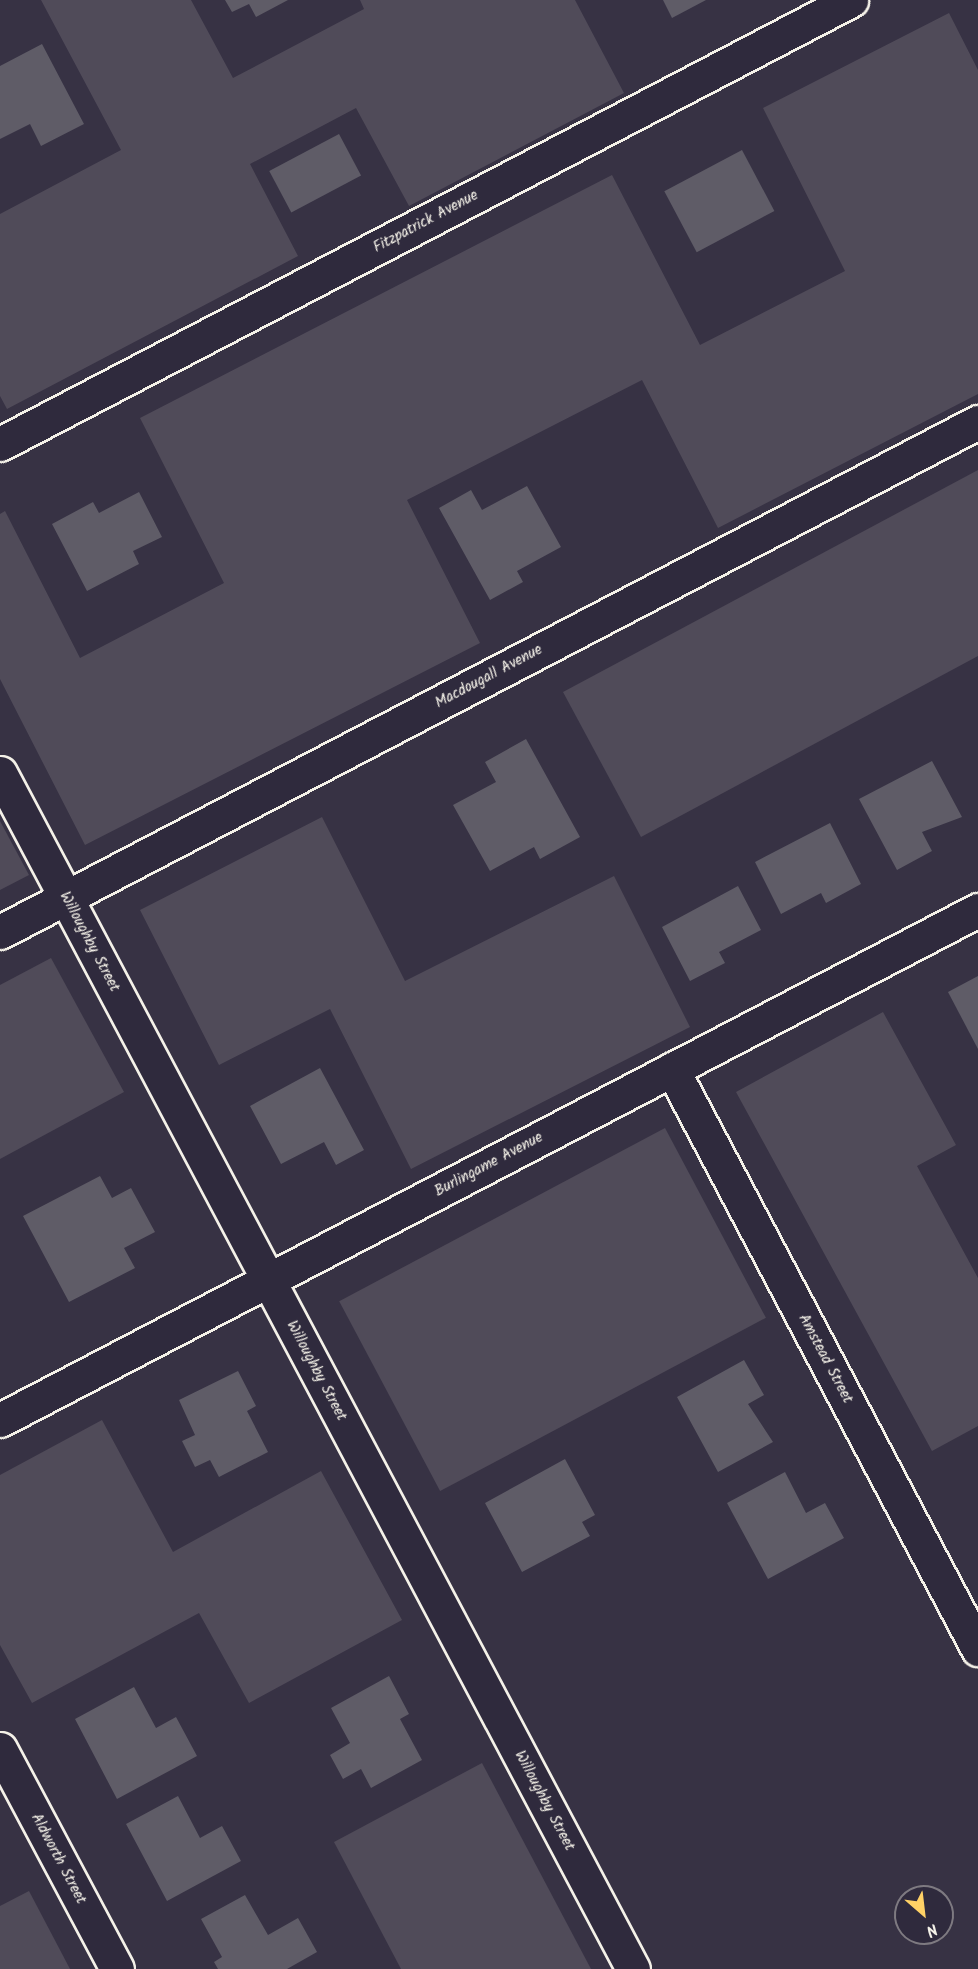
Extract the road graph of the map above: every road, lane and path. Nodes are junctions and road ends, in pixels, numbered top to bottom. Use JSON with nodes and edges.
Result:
{"nodes":[{"id":1,"x":851,"y":0,"type":"edge"},
{"id":2,"x":978,"y":422,"type":"edge"},
{"id":3,"x":0,"y":444,"type":"edge"},
{"id":4,"x":0,"y":773,"type":"edge"},
{"id":5,"x":66,"y":897,"type":"junction"},
{"id":6,"x":978,"y":910,"type":"edge"},
{"id":7,"x":0,"y":932,"type":"edge"},
{"id":8,"x":672,"y":1069,"type":"junction"},
{"id":9,"x":267,"y":1280,"type":"junction"},
{"id":10,"x":0,"y":1420,"type":"edge"},
{"id":11,"x":978,"y":1649,"type":"edge"},
{"id":12,"x":0,"y":1749,"type":"edge"},
{"id":13,"x":117,"y":1969,"type":"edge"},
{"id":14,"x":633,"y":1969,"type":"edge"}],
"edges":[{"from":1,"to":3,"type":"street","name":"Fitzpatrick Avenue"},
{"from":2,"to":5,"type":"street","name":"Macdougall Avenue"},
{"from":4,"to":5,"type":"street","name":"Willoughby Street"},
{"from":5,"to":7,"type":"street","name":"Macdougall Avenue"},
{"from":5,"to":9,"type":"street","name":"Willoughby Street"},
{"from":6,"to":8,"type":"street","name":"Burlingame Avenue"},
{"from":8,"to":9,"type":"street","name":"Burlingame Avenue"},
{"from":8,"to":11,"type":"street","name":"Amstead Street"},
{"from":9,"to":10,"type":"street","name":"Burlingame Avenue"},
{"from":9,"to":14,"type":"street","name":"Willoughby Street"},
{"from":12,"to":13,"type":"street","name":"Aldworth Street"}]}
